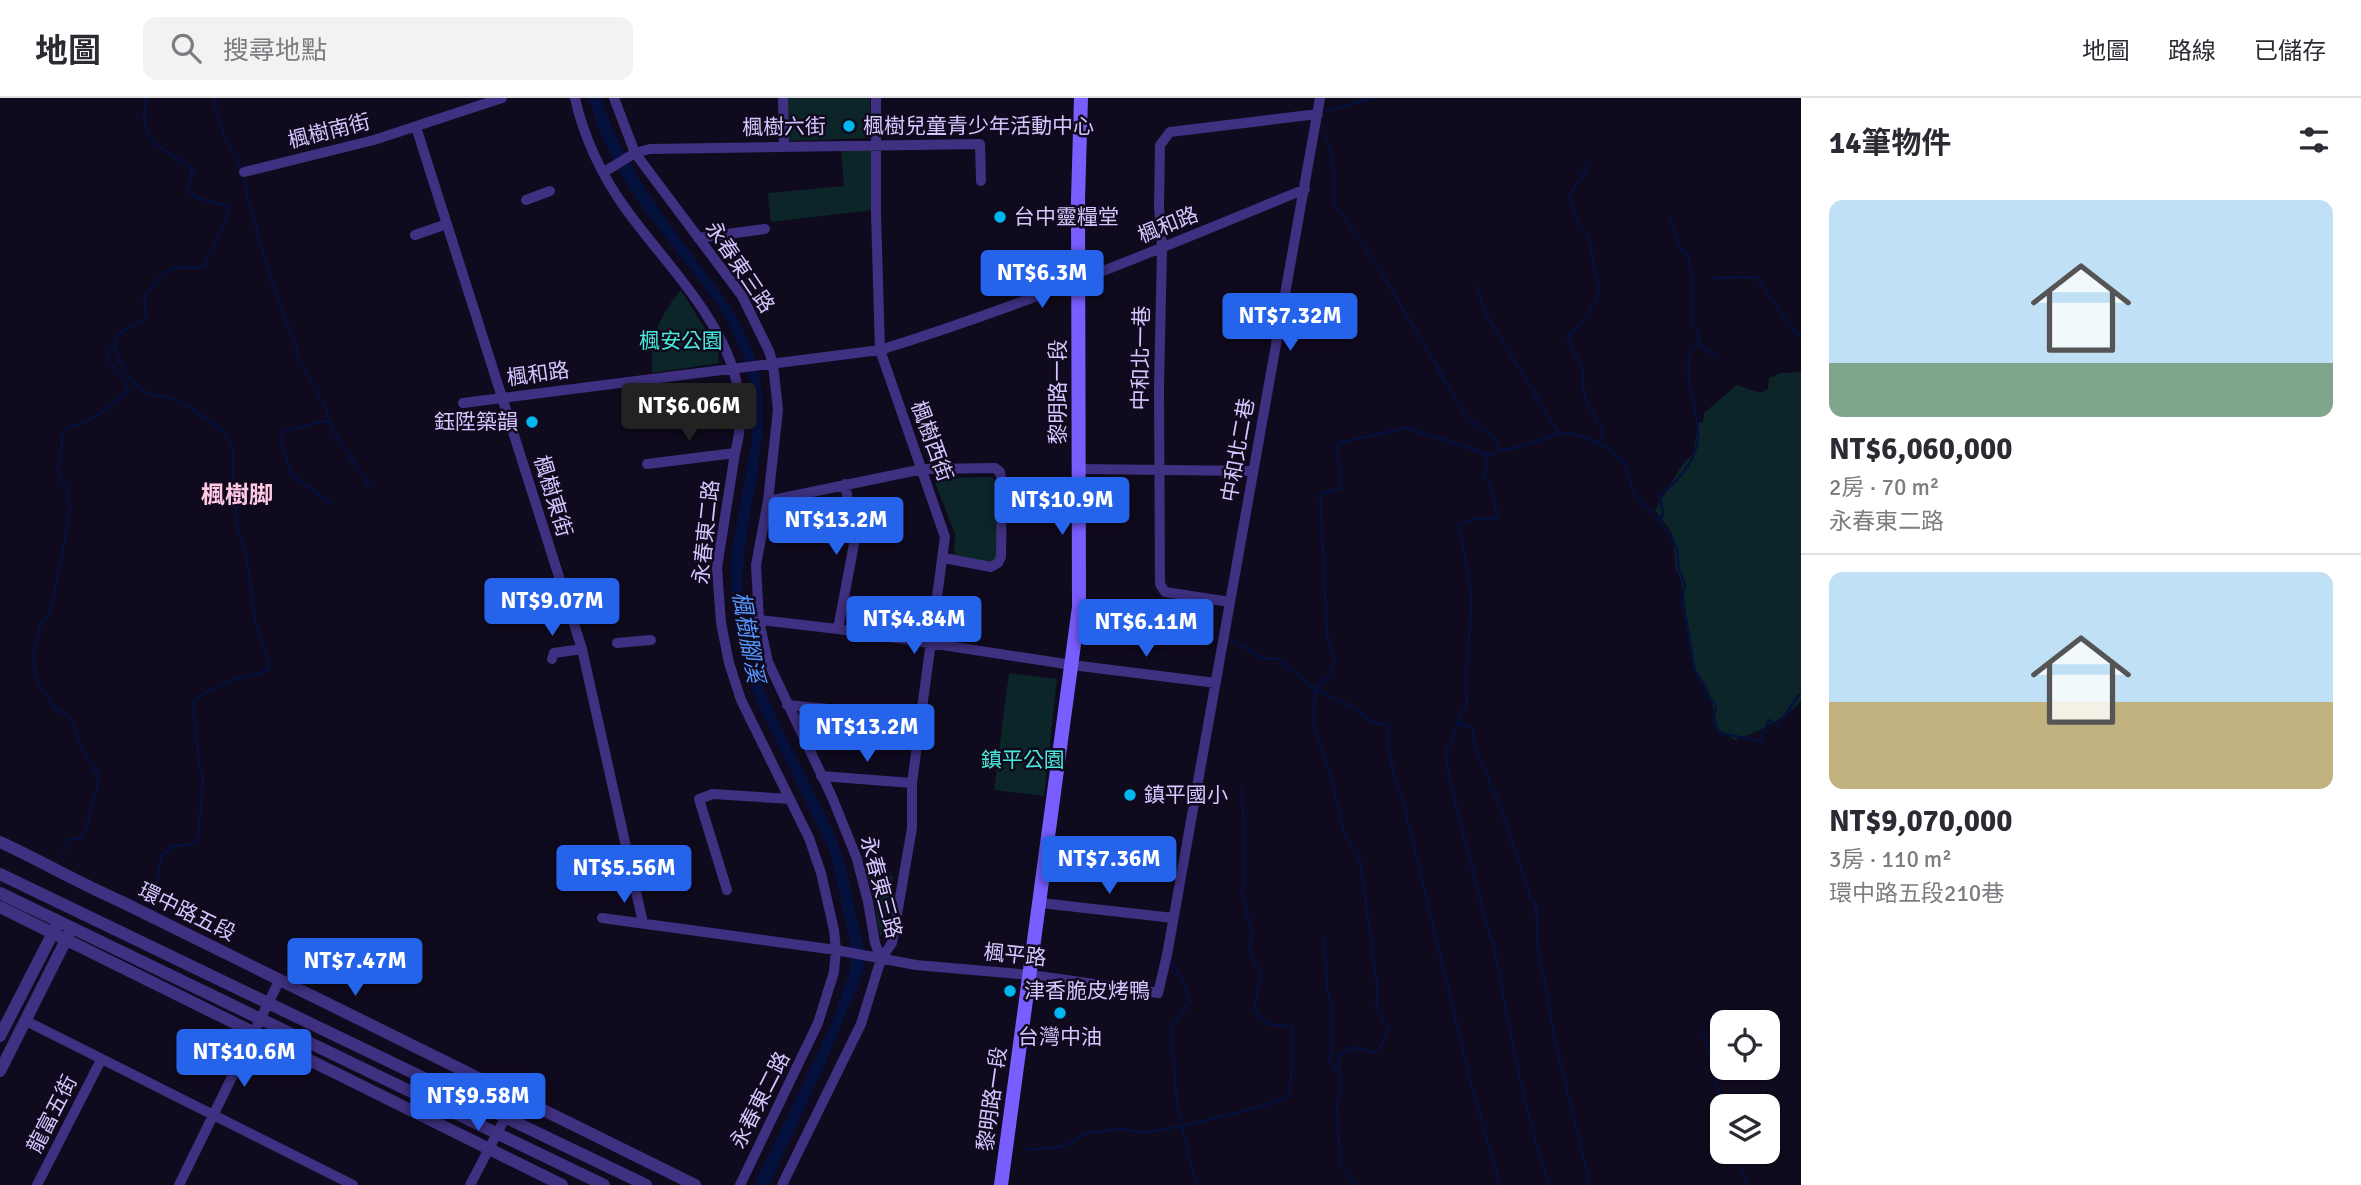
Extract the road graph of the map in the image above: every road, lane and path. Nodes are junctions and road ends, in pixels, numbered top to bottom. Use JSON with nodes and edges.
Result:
{"nodes":[{"id":1,"x":502,"y":98,"type":"edge"},
{"id":2,"x":575,"y":98,"type":"edge"},
{"id":3,"x":614,"y":98,"type":"edge"},
{"id":4,"x":783,"y":98,"type":"edge"},
{"id":5,"x":876,"y":98,"type":"edge"},
{"id":6,"x":1081,"y":98,"type":"edge"},
{"id":7,"x":1320,"y":98,"type":"edge"},
{"id":8,"x":1318,"y":114,"type":"junction"},
{"id":9,"x":416,"y":127,"type":"junction"},
{"id":10,"x":784,"y":145,"type":"junction"},
{"id":11,"x":876,"y":145,"type":"junction"},
{"id":12,"x":635,"y":153,"type":"junction"},
{"id":13,"x":244,"y":172,"type":"dead end"},
{"id":14,"x":604,"y":172,"type":"junction"},
{"id":15,"x":981,"y":181,"type":"dead end"},
{"id":16,"x":1305,"y":189,"type":"junction"},
{"id":17,"x":550,"y":191,"type":"dead end"},
{"id":18,"x":526,"y":200,"type":"dead end"},
{"id":19,"x":447,"y":224,"type":"junction"},
{"id":20,"x":765,"y":229,"type":"dead end"},
{"id":21,"x":415,"y":235,"type":"dead end"},
{"id":22,"x":698,"y":239,"type":"junction"},
{"id":23,"x":1162,"y":248,"type":"junction"},
{"id":24,"x":1080,"y":281,"type":"junction"},
{"id":25,"x":880,"y":350,"type":"junction"},
{"id":26,"x":767,"y":365,"type":"junction"},
{"id":27,"x":738,"y":368,"type":"junction"},
{"id":28,"x":502,"y":398,"type":"junction"},
{"id":29,"x":463,"y":403,"type":"dead end"},
{"id":30,"x":735,"y":453,"type":"junction"},
{"id":31,"x":647,"y":464,"type":"dead end"},
{"id":32,"x":923,"y":469,"type":"junction"},
{"id":33,"x":1079,"y":469,"type":"junction"},
{"id":34,"x":1160,"y":469,"type":"junction"},
{"id":35,"x":1253,"y":471,"type":"junction"},
{"id":36,"x":845,"y":484,"type":"junction"},
{"id":37,"x":768,"y":500,"type":"junction"},
{"id":38,"x":944,"y":558,"type":"junction"},
{"id":39,"x":1230,"y":602,"type":"junction"},
{"id":40,"x":759,"y":620,"type":"junction"},
{"id":41,"x":838,"y":629,"type":"junction"},
{"id":42,"x":651,"y":640,"type":"dead end"},
{"id":43,"x":617,"y":643,"type":"dead end"},
{"id":44,"x":930,"y":643,"type":"junction"},
{"id":45,"x":582,"y":649,"type":"junction"},
{"id":46,"x":552,"y":659,"type":"dead end"},
{"id":47,"x":1072,"y":666,"type":"junction"},
{"id":48,"x":1216,"y":682,"type":"junction"},
{"id":49,"x":787,"y":705,"type":"junction"},
{"id":50,"x":921,"y":718,"type":"junction"},
{"id":51,"x":821,"y":776,"type":"junction"},
{"id":52,"x":912,"y":783,"type":"junction"},
{"id":53,"x":790,"y":799,"type":"junction"},
{"id":54,"x":0,"y":842,"type":"edge"},
{"id":55,"x":0,"y":874,"type":"edge"},
{"id":56,"x":78,"y":883,"type":"junction"},
{"id":57,"x":91,"y":889,"type":"junction"},
{"id":58,"x":727,"y":890,"type":"dead end"},
{"id":59,"x":0,"y":893,"type":"edge"},
{"id":60,"x":1041,"y":903,"type":"junction"},
{"id":61,"x":67,"y":906,"type":"junction"},
{"id":62,"x":0,"y":907,"type":"edge"},
{"id":63,"x":80,"y":912,"type":"junction"},
{"id":64,"x":602,"y":918,"type":"dead end"},
{"id":65,"x":1173,"y":918,"type":"junction"},
{"id":66,"x":643,"y":923,"type":"junction"},
{"id":67,"x":56,"y":927,"type":"junction"},
{"id":68,"x":69,"y":933,"type":"junction"},
{"id":69,"x":836,"y":950,"type":"junction"},
{"id":70,"x":877,"y":958,"type":"junction"},
{"id":71,"x":1031,"y":975,"type":"junction"},
{"id":72,"x":280,"y":979,"type":"junction"},
{"id":73,"x":1152,"y":993,"type":"joint"},
{"id":74,"x":268,"y":1002,"type":"junction"},
{"id":75,"x":260,"y":1018,"type":"junction"},
{"id":76,"x":26,"y":1021,"type":"junction"},
{"id":77,"x":255,"y":1033,"type":"junction"},
{"id":78,"x":0,"y":1036,"type":"edge"},
{"id":79,"x":101,"y":1060,"type":"junction"},
{"id":80,"x":0,"y":1071,"type":"edge"},
{"id":81,"x":516,"y":1097,"type":"junction"},
{"id":82,"x":213,"y":1116,"type":"junction"},
{"id":83,"x":505,"y":1116,"type":"junction"},
{"id":84,"x":496,"y":1132,"type":"junction"},
{"id":85,"x":489,"y":1147,"type":"junction"},
{"id":86,"x":37,"y":1185,"type":"edge"},
{"id":87,"x":179,"y":1185,"type":"edge"},
{"id":88,"x":354,"y":1185,"type":"edge"},
{"id":89,"x":470,"y":1185,"type":"edge"},
{"id":90,"x":562,"y":1185,"type":"edge"},
{"id":91,"x":604,"y":1185,"type":"edge"},
{"id":92,"x":646,"y":1185,"type":"edge"},
{"id":93,"x":695,"y":1185,"type":"edge"},
{"id":94,"x":740,"y":1185,"type":"edge"},
{"id":95,"x":782,"y":1185,"type":"edge"},
{"id":96,"x":1001,"y":1185,"type":"edge"}],
"edges":[{"from":1,"to":9,"type":"street","name":"楓樹南街"},
{"from":2,"to":14,"type":"street","name":"永春東二路"},
{"from":3,"to":12,"type":"street","name":"永春東三路"},
{"from":4,"to":10,"type":"street"},
{"from":5,"to":11,"type":"street","name":"楓樹西街"},
{"from":6,"to":24,"type":"main road","name":"黎明路一段"},
{"from":7,"to":8,"type":"street","name":"中和北二巷"},
{"from":8,"to":16,"type":"street","name":"中和北二巷"},
{"from":8,"to":23,"type":"street","name":"中和北一巷"},
{"from":9,"to":13,"type":"street","name":"楓樹南街"},
{"from":9,"to":19,"type":"street","name":"楓樹東街"},
{"from":10,"to":11,"type":"street","name":"楓樹六街"},
{"from":10,"to":12,"type":"street","name":"楓樹六街"},
{"from":11,"to":15,"type":"street","name":"楓樹六街"},
{"from":11,"to":25,"type":"street","name":"楓樹西街"},
{"from":12,"to":14,"type":"street"},
{"from":12,"to":22,"type":"street","name":"永春東三路"},
{"from":14,"to":27,"type":"street","name":"永春東二路"},
{"from":16,"to":23,"type":"street","name":"楓和路"},
{"from":16,"to":35,"type":"street","name":"中和北二巷"},
{"from":17,"to":18,"type":"street"},
{"from":19,"to":21,"type":"street"},
{"from":19,"to":28,"type":"street","name":"楓樹東街"},
{"from":20,"to":22,"type":"street"},
{"from":22,"to":26,"type":"street","name":"永春東三路"},
{"from":23,"to":24,"type":"street","name":"楓和路"},
{"from":23,"to":34,"type":"street","name":"中和北一巷"},
{"from":24,"to":25,"type":"street","name":"楓和路"},
{"from":24,"to":33,"type":"main road","name":"黎明路一段"},
{"from":25,"to":26,"type":"street","name":"楓和路"},
{"from":25,"to":32,"type":"street","name":"楓樹西街"},
{"from":26,"to":27,"type":"street","name":"楓和路"},
{"from":26,"to":37,"type":"street","name":"永春東三路"},
{"from":27,"to":28,"type":"street","name":"楓和路"},
{"from":27,"to":30,"type":"street","name":"永春東二路"},
{"from":28,"to":29,"type":"street","name":"楓和路"},
{"from":28,"to":45,"type":"street","name":"楓樹東街"},
{"from":30,"to":31,"type":"street"},
{"from":30,"to":53,"type":"street","name":"永春東二路"},
{"from":32,"to":36,"type":"street"},
{"from":32,"to":38,"type":"street","name":"楓樹西街"},
{"from":32,"to":38,"type":"street"},
{"from":33,"to":34,"type":"street"},
{"from":33,"to":47,"type":"main road","name":"黎明路一段"},
{"from":34,"to":35,"type":"street"},
{"from":34,"to":39,"type":"street","name":"中和北一巷"},
{"from":35,"to":39,"type":"street","name":"中和北二巷"},
{"from":36,"to":37,"type":"street"},
{"from":36,"to":41,"type":"street"},
{"from":37,"to":40,"type":"street","name":"永春東三路"},
{"from":38,"to":44,"type":"street","name":"楓樹西街"},
{"from":39,"to":48,"type":"street","name":"中和北二巷"},
{"from":40,"to":41,"type":"street"},
{"from":40,"to":49,"type":"street","name":"永春東三路"},
{"from":41,"to":44,"type":"street"},
{"from":42,"to":43,"type":"street"},
{"from":44,"to":47,"type":"street"},
{"from":44,"to":50,"type":"street","name":"楓樹西街"},
{"from":45,"to":46,"type":"street"},
{"from":45,"to":66,"type":"street","name":"楓樹東街"},
{"from":47,"to":48,"type":"street"},
{"from":47,"to":60,"type":"main road","name":"黎明路一段"},
{"from":48,"to":65,"type":"street","name":"中和北二巷"},
{"from":49,"to":50,"type":"street"},
{"from":49,"to":51,"type":"street","name":"永春東三路"},
{"from":50,"to":52,"type":"street","name":"楓樹西街"},
{"from":51,"to":52,"type":"street"},
{"from":51,"to":70,"type":"street","name":"永春東三路"},
{"from":52,"to":70,"type":"street","name":"楓樹西街"},
{"from":53,"to":58,"type":"street"},
{"from":53,"to":69,"type":"street","name":"永春東二路"},
{"from":54,"to":56,"type":"street","name":"環中路五段"},
{"from":55,"to":61,"type":"street"},
{"from":56,"to":57,"type":"street","name":"環中路五段"},
{"from":56,"to":61,"type":"street"},
{"from":57,"to":63,"type":"street"},
{"from":57,"to":72,"type":"street","name":"環中路五段"},
{"from":59,"to":67,"type":"street"},
{"from":60,"to":65,"type":"street"},
{"from":60,"to":71,"type":"main road","name":"黎明路一段"},
{"from":61,"to":63,"type":"street"},
{"from":61,"to":67,"type":"street"},
{"from":62,"to":67,"type":"street"},
{"from":63,"to":68,"type":"street"},
{"from":63,"to":74,"type":"street"},
{"from":64,"to":66,"type":"street"},
{"from":65,"to":73,"type":"street","name":"中和北二巷"},
{"from":66,"to":69,"type":"street"},
{"from":67,"to":68,"type":"street"},
{"from":67,"to":78,"type":"street"},
{"from":68,"to":75,"type":"street"},
{"from":68,"to":76,"type":"street"},
{"from":68,"to":77,"type":"street"},
{"from":69,"to":70,"type":"street","name":"楓平路"},
{"from":69,"to":94,"type":"street","name":"永春東二路"},
{"from":70,"to":71,"type":"street","name":"楓平路"},
{"from":70,"to":95,"type":"street","name":"永春東三路"},
{"from":71,"to":73,"type":"street","name":"楓平路"},
{"from":71,"to":96,"type":"main road","name":"黎明路一段"},
{"from":72,"to":74,"type":"street"},
{"from":72,"to":81,"type":"street","name":"環中路五段"},
{"from":74,"to":75,"type":"street"},
{"from":74,"to":83,"type":"street"},
{"from":75,"to":77,"type":"street"},
{"from":75,"to":84,"type":"street"},
{"from":76,"to":79,"type":"street"},
{"from":76,"to":80,"type":"street"},
{"from":77,"to":82,"type":"street"},
{"from":77,"to":85,"type":"street"},
{"from":79,"to":82,"type":"street"},
{"from":79,"to":86,"type":"street","name":"龍富五街"},
{"from":81,"to":83,"type":"street"},
{"from":81,"to":93,"type":"street","name":"環中路五段"},
{"from":82,"to":87,"type":"street"},
{"from":82,"to":88,"type":"street"},
{"from":83,"to":84,"type":"street"},
{"from":83,"to":92,"type":"street"},
{"from":84,"to":85,"type":"street"},
{"from":84,"to":91,"type":"street"},
{"from":85,"to":89,"type":"street"},
{"from":85,"to":90,"type":"street"}]}
